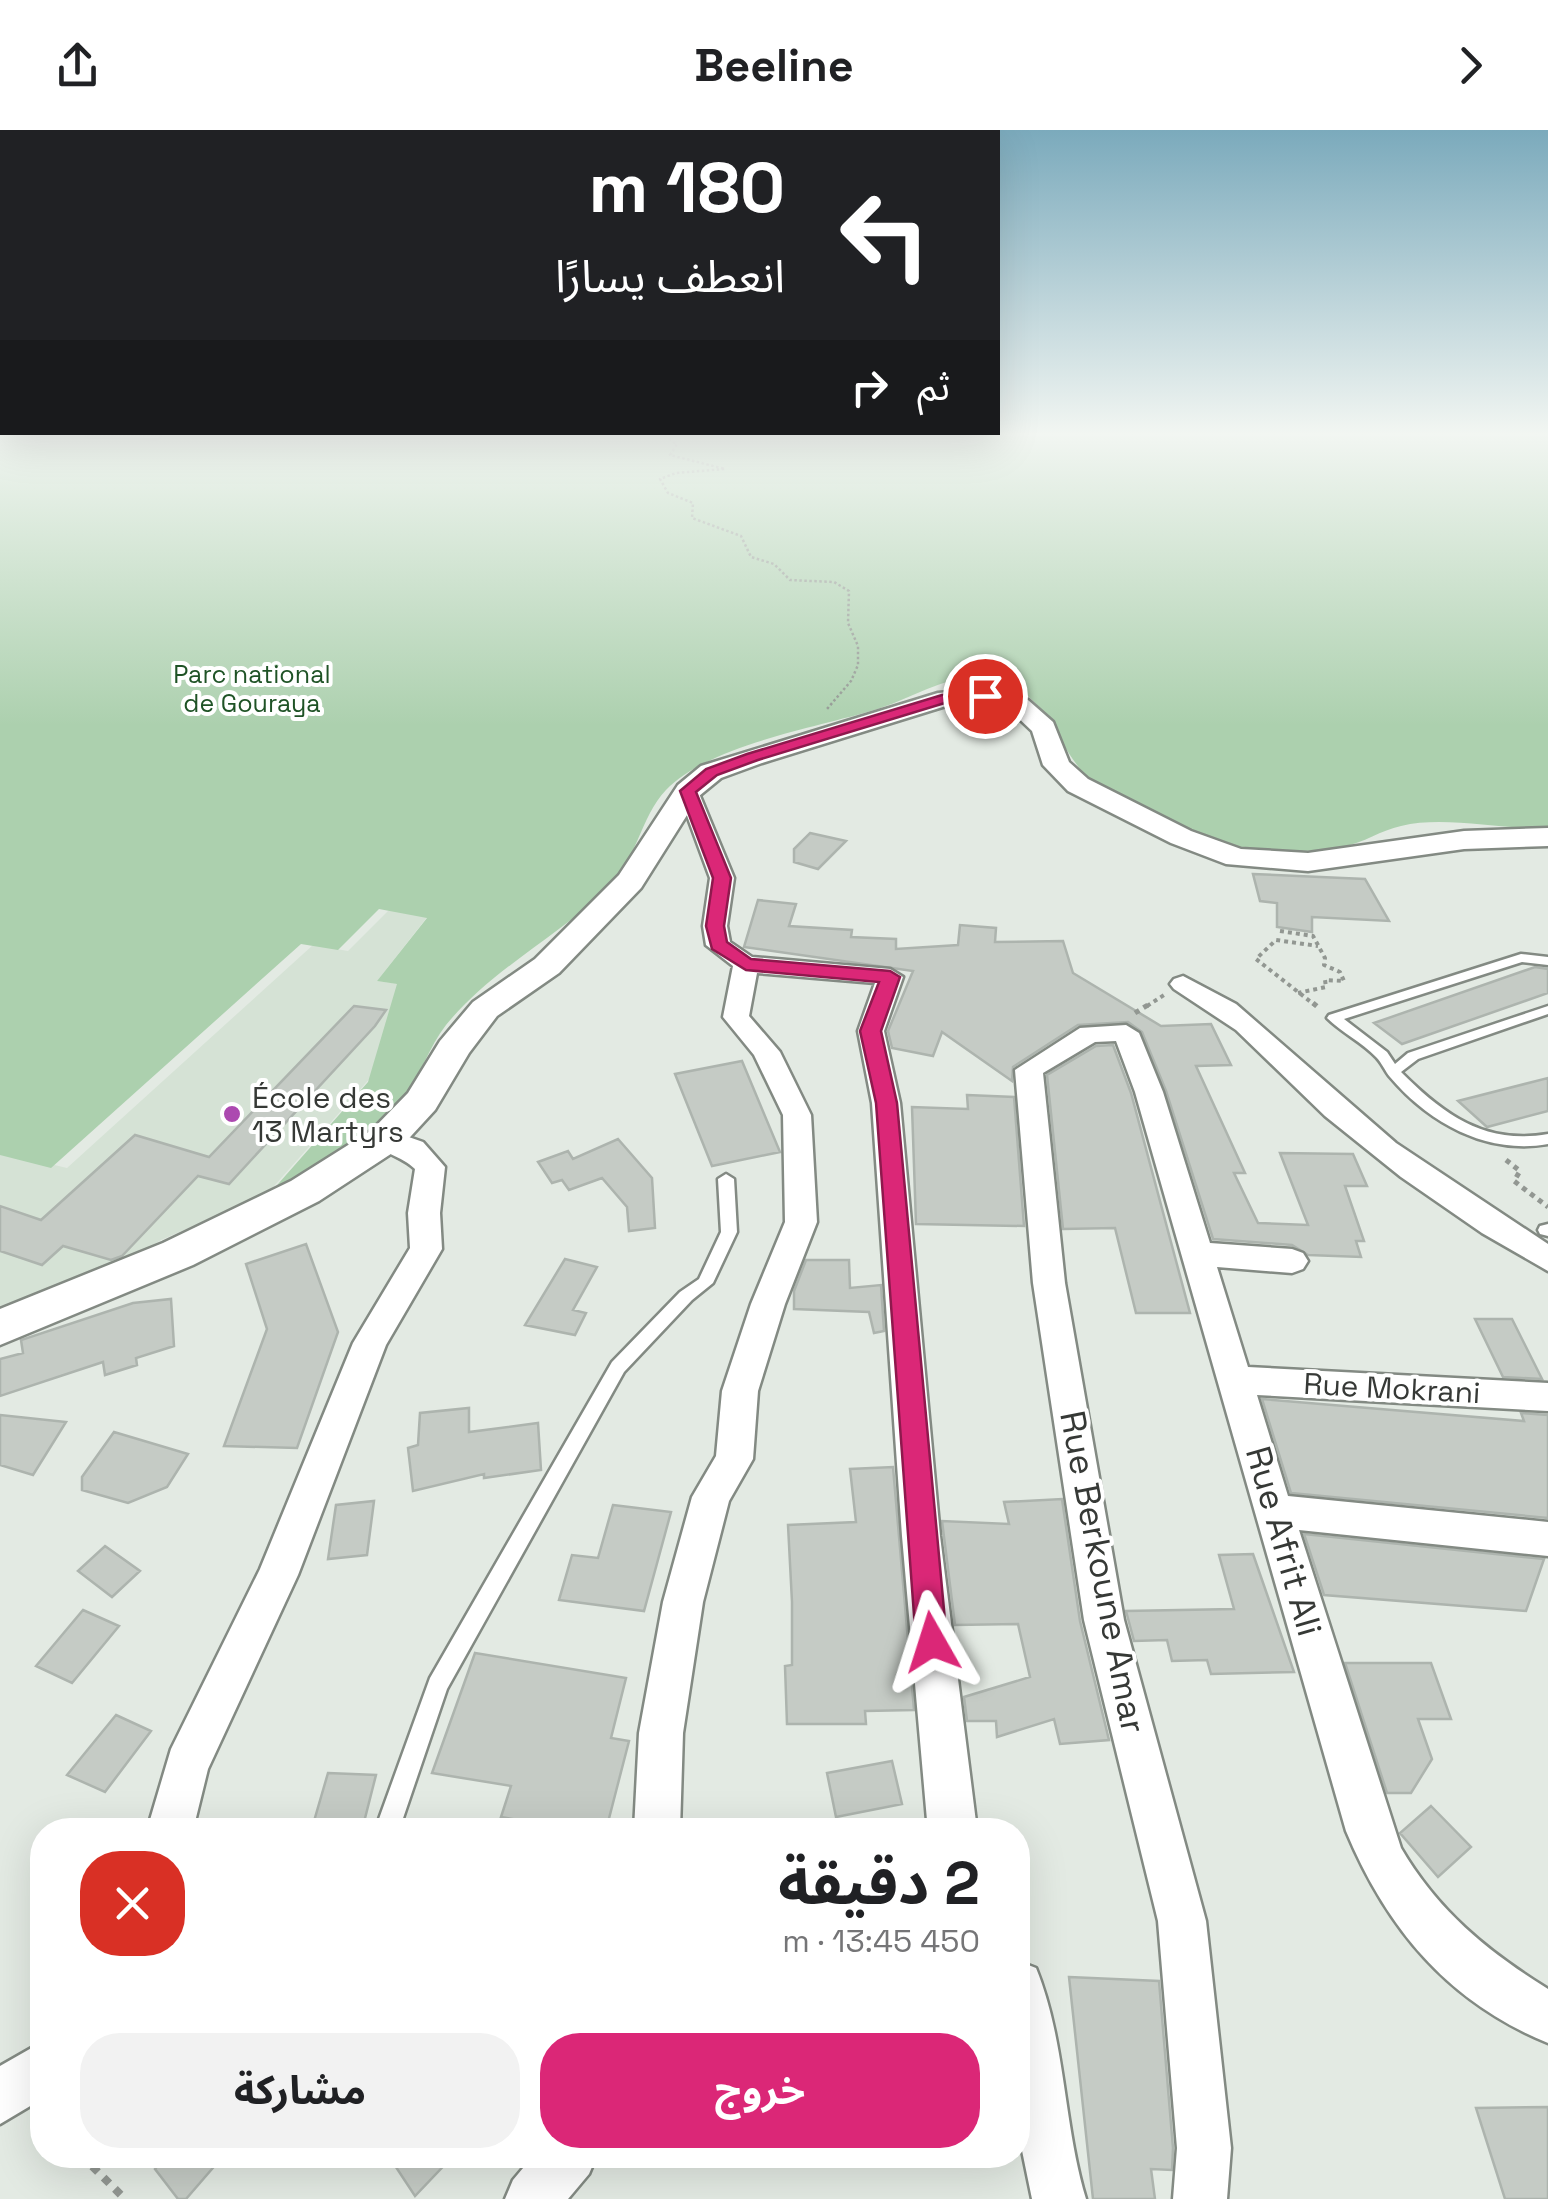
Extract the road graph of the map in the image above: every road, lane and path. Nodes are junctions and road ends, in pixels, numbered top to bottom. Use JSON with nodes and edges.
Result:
{"nodes":[{"id":1,"x":732,"y":533,"type":"edge"},
{"id":2,"x":823,"y":737,"type":"junction"},
{"id":3,"x":688,"y":791,"type":"junction"},
{"id":4,"x":1548,"y":837,"type":"edge"},
{"id":5,"x":1280,"y":932,"type":"dead end"},
{"id":6,"x":1318,"y":946,"type":"junction"},
{"id":7,"x":1548,"y":961,"type":"edge"},
{"id":8,"x":746,"y":964,"type":"junction"},
{"id":9,"x":1183,"y":984,"type":"joint"},
{"id":10,"x":1298,"y":993,"type":"junction"},
{"id":11,"x":1548,"y":1010,"type":"edge"},
{"id":12,"x":1334,"y":1018,"type":"junction"},
{"id":13,"x":1107,"y":1034,"type":"junction"},
{"id":14,"x":1393,"y":1072,"type":"junction"},
{"id":15,"x":1489,"y":1138,"type":"junction"},
{"id":16,"x":386,"y":1139,"type":"junction"},
{"id":17,"x":1548,"y":1139,"type":"edge"},
{"id":18,"x":726,"y":1179,"type":"dead end"},
{"id":19,"x":1548,"y":1208,"type":"edge"},
{"id":20,"x":1547,"y":1240,"type":"edge"},
{"id":21,"x":1195,"y":1254,"type":"junction"},
{"id":22,"x":1292,"y":1261,"type":"dead end"},
{"id":23,"x":0,"y":1328,"type":"edge"},
{"id":24,"x":1236,"y":1380,"type":"junction"},
{"id":25,"x":1548,"y":1397,"type":"edge"},
{"id":26,"x":1275,"y":1512,"type":"junction"},
{"id":27,"x":1548,"y":1539,"type":"edge"},
{"id":28,"x":173,"y":1818,"type":"edge"},
{"id":29,"x":391,"y":1818,"type":"edge"},
{"id":30,"x":658,"y":1818,"type":"edge"},
{"id":31,"x":953,"y":1818,"type":"edge"},
{"id":32,"x":1548,"y":2018,"type":"edge"},
{"id":33,"x":1030,"y":2030,"type":"edge"},
{"id":34,"x":30,"y":2077,"type":"edge"},
{"id":35,"x":0,"y":2098,"type":"edge"},
{"id":36,"x":94,"y":2168,"type":"edge"},
{"id":37,"x":559,"y":2168,"type":"edge"},
{"id":38,"x":125,"y":2199,"type":"edge"},
{"id":39,"x":532,"y":2199,"type":"edge"},
{"id":40,"x":1059,"y":2199,"type":"edge"},
{"id":41,"x":1200,"y":2199,"type":"edge"}],
"edges":[{"from":1,"to":2,"type":"path"},
{"from":2,"to":3,"type":"main road"},
{"from":2,"to":4,"type":"main road"},
{"from":3,"to":8,"type":"street"},
{"from":3,"to":16,"type":"main road"},
{"from":5,"to":6,"type":"path"},
{"from":6,"to":10,"type":"path"},
{"from":6,"to":10,"type":"path"},
{"from":7,"to":12,"type":"lane"},
{"from":8,"to":30,"type":"street"},
{"from":8,"to":31,"type":"street"},
{"from":9,"to":13,"type":"path"},
{"from":9,"to":20,"type":"street"},
{"from":10,"to":12,"type":"path"},
{"from":11,"to":14,"type":"lane"},
{"from":12,"to":14,"type":"lane"},
{"from":13,"to":21,"type":"street","name":"Rue Afrit Ali"},
{"from":13,"to":41,"type":"street","name":"Rue Berkoune Amar"},
{"from":14,"to":15,"type":"lane"},
{"from":15,"to":17,"type":"lane"},
{"from":15,"to":19,"type":"path"},
{"from":16,"to":23,"type":"main road"},
{"from":16,"to":28,"type":"street"},
{"from":18,"to":29,"type":"lane"},
{"from":21,"to":22,"type":"street"},
{"from":21,"to":24,"type":"street","name":"Rue Afrit Ali"},
{"from":24,"to":25,"type":"street","name":"Rue Mokrani"},
{"from":24,"to":26,"type":"street","name":"Rue Afrit Ali"},
{"from":26,"to":27,"type":"street"},
{"from":26,"to":32,"type":"street","name":"Rue Afrit Ali"},
{"from":33,"to":40,"type":"street"},
{"from":34,"to":35,"type":"street"},
{"from":36,"to":38,"type":"path"},
{"from":37,"to":39,"type":"street"}]}
